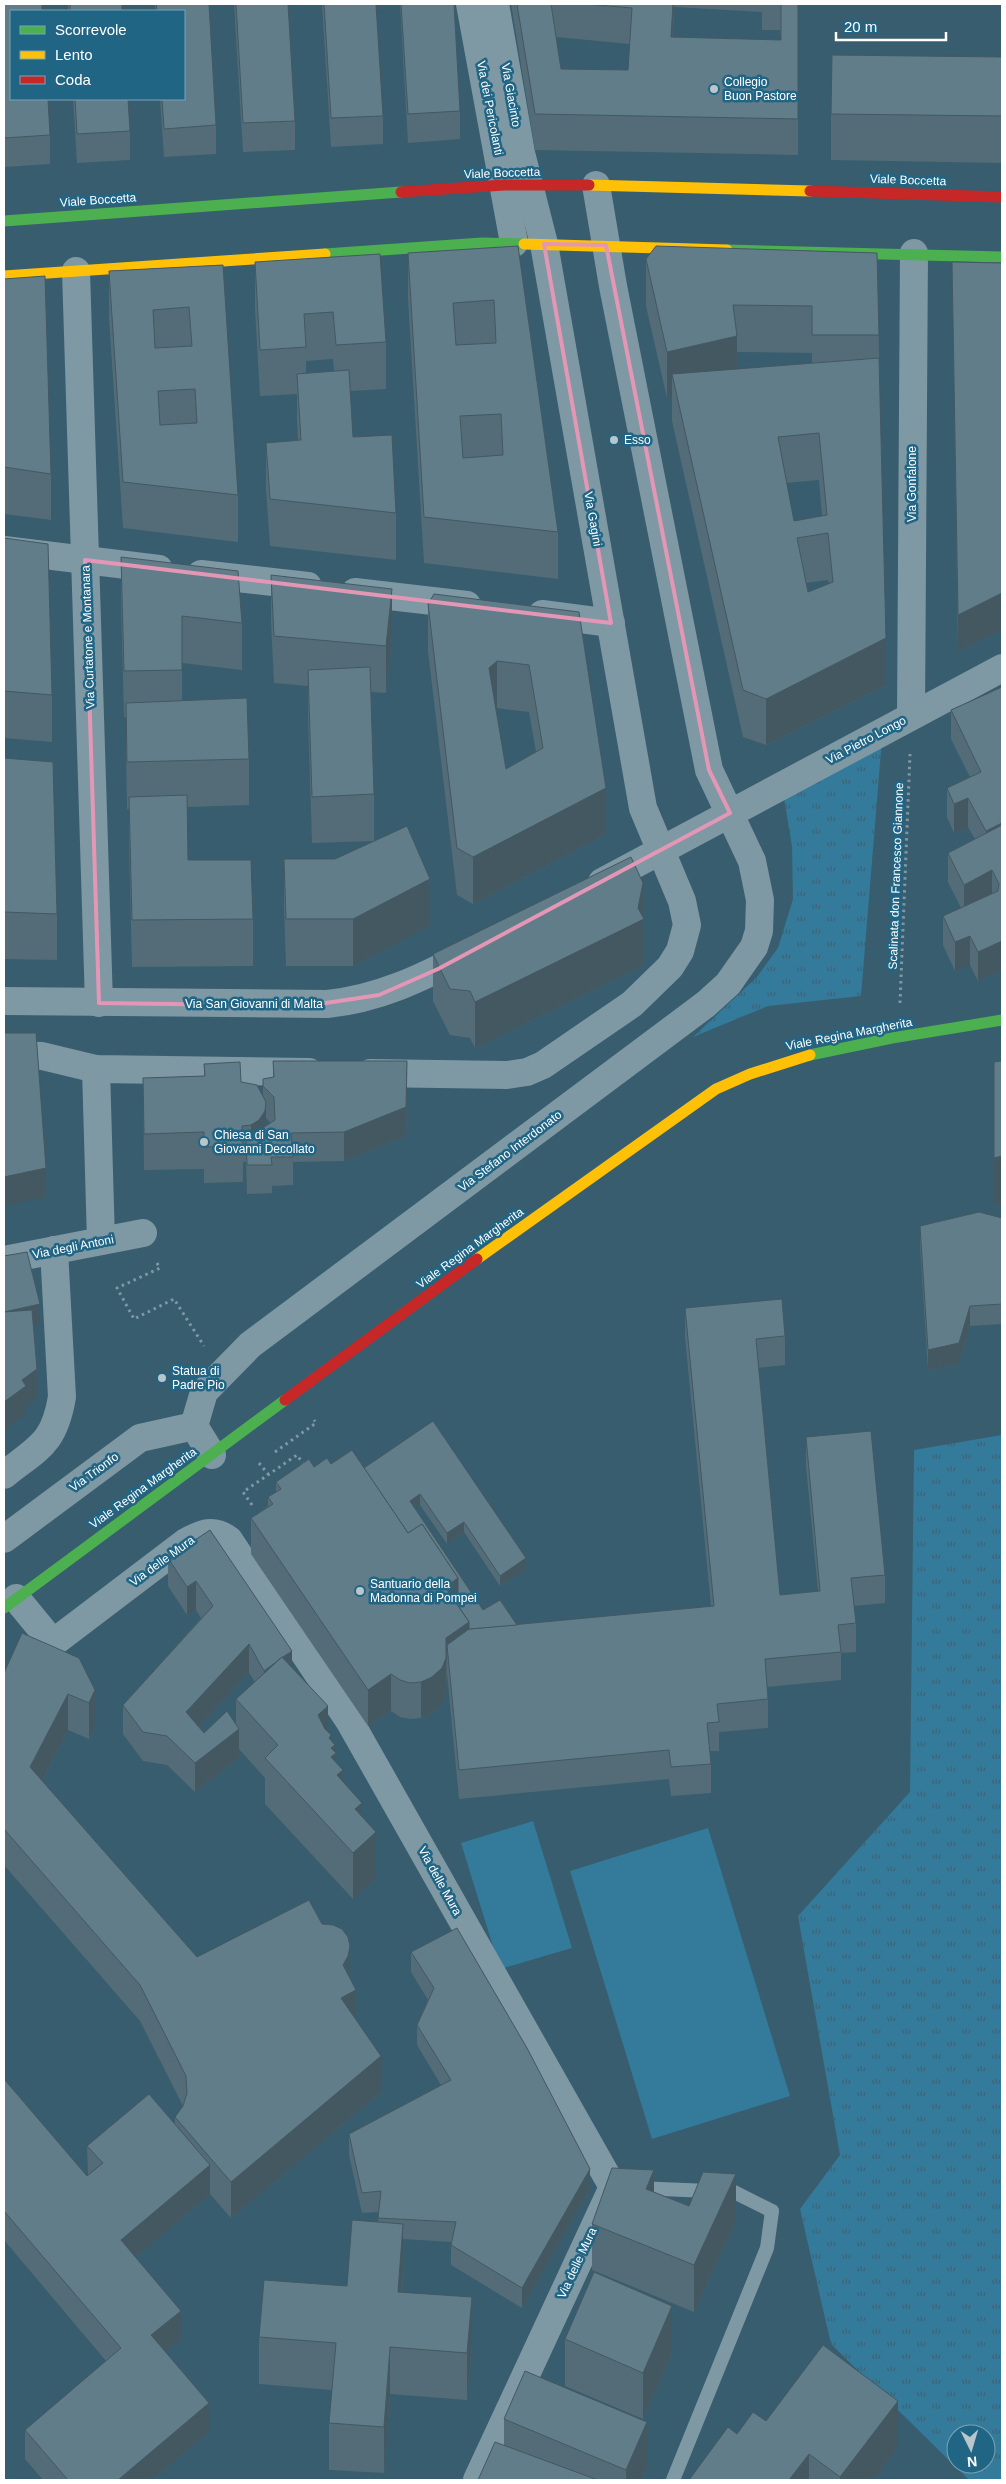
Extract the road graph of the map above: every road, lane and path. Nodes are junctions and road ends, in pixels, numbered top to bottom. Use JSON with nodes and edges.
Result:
{"nodes":[{"id":1,"x":470,"y":4,"type":"edge"},
{"id":2,"x":494,"y":4,"type":"edge"},
{"id":3,"x":504,"y":185,"type":"junction"},
{"id":4,"x":531,"y":185,"type":"junction"},
{"id":5,"x":596,"y":185,"type":"junction"},
{"id":6,"x":1002,"y":197,"type":"edge"},
{"id":7,"x":4,"y":221,"type":"edge"},
{"id":8,"x":514,"y":243,"type":"junction"},
{"id":9,"x":544,"y":244,"type":"junction"},
{"id":10,"x":606,"y":245,"type":"junction"},
{"id":11,"x":914,"y":253,"type":"junction"},
{"id":12,"x":1002,"y":256,"type":"edge"},
{"id":13,"x":76,"y":271,"type":"junction"},
{"id":14,"x":4,"y":276,"type":"edge"},
{"id":15,"x":4,"y":550,"type":"edge"},
{"id":16,"x":85,"y":560,"type":"junction"},
{"id":17,"x":611,"y":623,"type":"junction"},
{"id":18,"x":1002,"y":668,"type":"edge"},
{"id":19,"x":911,"y":716,"type":"junction"},
{"id":20,"x":730,"y":813,"type":"junction"},
{"id":21,"x":660,"y":850,"type":"junction"},
{"id":22,"x":583,"y":892,"type":"edge"},
{"id":23,"x":489,"y":942,"type":"edge"},
{"id":24,"x":4,"y":1001,"type":"edge"},
{"id":25,"x":99,"y":1003,"type":"junction"},
{"id":26,"x":1002,"y":1020,"type":"edge"},
{"id":27,"x":898,"y":1037,"type":"junction"},
{"id":28,"x":4,"y":1055,"type":"edge"},
{"id":29,"x":96,"y":1069,"type":"junction"},
{"id":30,"x":143,"y":1233,"type":"joint"},
{"id":31,"x":101,"y":1241,"type":"junction"},
{"id":32,"x":54,"y":1250,"type":"junction"},
{"id":33,"x":4,"y":1260,"type":"edge"},
{"id":34,"x":221,"y":1373,"type":"junction"},
{"id":35,"x":194,"y":1426,"type":"junction"},
{"id":36,"x":212,"y":1455,"type":"junction"},
{"id":37,"x":259,"y":1463,"type":"dead end"},
{"id":38,"x":306,"y":1467,"type":"edge"},
{"id":39,"x":268,"y":1474,"type":"junction"},
{"id":40,"x":4,"y":1475,"type":"edge"},
{"id":41,"x":252,"y":1505,"type":"dead end"},
{"id":42,"x":4,"y":1539,"type":"edge"},
{"id":43,"x":10,"y":1603,"type":"edge"},
{"id":44,"x":612,"y":2188,"type":"junction"},
{"id":45,"x":477,"y":2480,"type":"edge"},
{"id":46,"x":673,"y":2480,"type":"edge"}],
"edges":[{"from":1,"to":3,"type":"street","name":"Via dei Pericolanti"},
{"from":2,"to":4,"type":"street","name":"Via Giacinto"},
{"from":3,"to":4,"type":"main road","name":"Viale Boccetta"},
{"from":3,"to":7,"type":"main road","name":"Viale Boccetta"},
{"from":3,"to":8,"type":"street","name":"Via dei Pericolanti"},
{"from":4,"to":5,"type":"main road","name":"Viale Boccetta"},
{"from":4,"to":9,"type":"street","name":"Via Gagini"},
{"from":5,"to":6,"type":"main road","name":"Viale Boccetta"},
{"from":5,"to":10,"type":"street"},
{"from":8,"to":9,"type":"main road"},
{"from":8,"to":13,"type":"main road"},
{"from":9,"to":10,"type":"main road"},
{"from":9,"to":17,"type":"street","name":"Via Gagini"},
{"from":10,"to":11,"type":"main road"},
{"from":10,"to":20,"type":"street"},
{"from":11,"to":12,"type":"main road"},
{"from":11,"to":19,"type":"street","name":"Via Gonfalone"},
{"from":13,"to":14,"type":"main road"},
{"from":13,"to":16,"type":"street","name":"Via Curtatone e Montanara"},
{"from":15,"to":16,"type":"street"},
{"from":16,"to":17,"type":"street"},
{"from":16,"to":25,"type":"street","name":"Via Curtatone e Montanara"},
{"from":17,"to":21,"type":"street","name":"Via Gagini"},
{"from":18,"to":19,"type":"street","name":"Via Pietro Longo"},
{"from":19,"to":20,"type":"street","name":"Via Pietro Longo"},
{"from":19,"to":27,"type":"path","name":"Scalinata don Francesco Giannone"},
{"from":20,"to":21,"type":"street"},
{"from":20,"to":34,"type":"street","name":"Via Stefano Interdonato"},
{"from":21,"to":22,"type":"street"},
{"from":21,"to":29,"type":"street","name":"Via Gagini"},
{"from":23,"to":25,"type":"street","name":"Via San Giovanni di Malta"},
{"from":24,"to":25,"type":"street","name":"Via San Giovanni di Malta"},
{"from":26,"to":27,"type":"main road","name":"Viale Regina Margherita"},
{"from":27,"to":36,"type":"main road","name":"Viale Regina Margherita"},
{"from":28,"to":29,"type":"street","name":"Via Gagini"},
{"from":29,"to":31,"type":"street"},
{"from":30,"to":31,"type":"street","name":"Via degli Antoni"},
{"from":30,"to":34,"type":"path"},
{"from":31,"to":32,"type":"street","name":"Via degli Antoni"},
{"from":32,"to":33,"type":"street","name":"Via degli Antoni"},
{"from":32,"to":40,"type":"street"},
{"from":34,"to":35,"type":"street","name":"Via Stefano Interdonato"},
{"from":35,"to":36,"type":"street"},
{"from":35,"to":42,"type":"street","name":"Via Trionfo"},
{"from":36,"to":43,"type":"main road","name":"Viale Regina Margherita"},
{"from":37,"to":39,"type":"path"},
{"from":38,"to":39,"type":"path"},
{"from":39,"to":41,"type":"path"},
{"from":43,"to":44,"type":"street","name":"Via delle Mura"},
{"from":44,"to":45,"type":"street","name":"Via delle Mura"},
{"from":44,"to":46,"type":"lane"}]}
